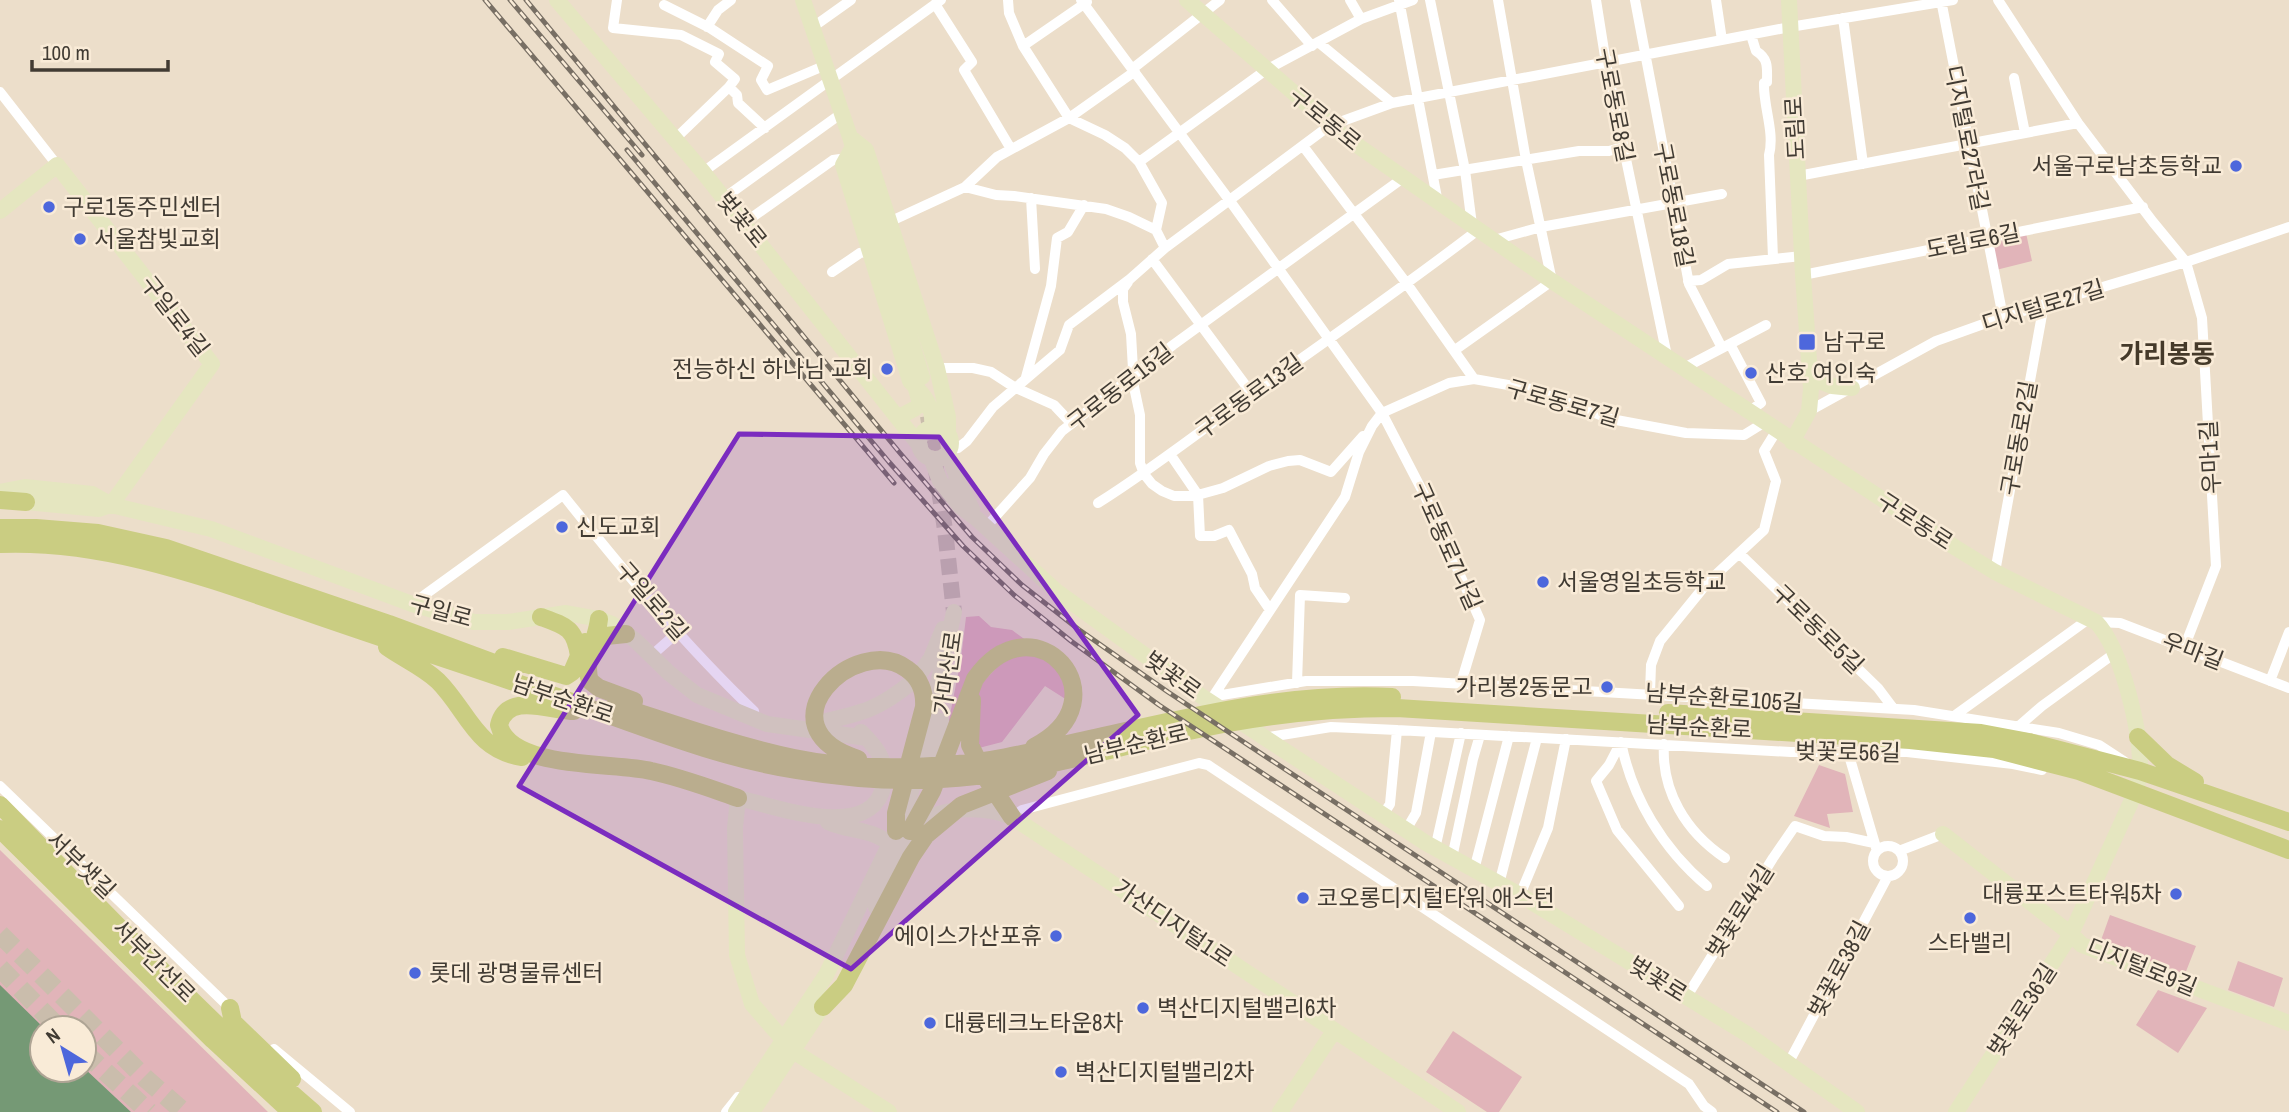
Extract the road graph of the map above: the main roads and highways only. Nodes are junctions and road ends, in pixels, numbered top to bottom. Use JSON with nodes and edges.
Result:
{"nodes":[{"id":1,"x":557,"y":0,"type":"edge"},
{"id":2,"x":803,"y":0,"type":"edge"},
{"id":3,"x":1188,"y":0,"type":"edge"},
{"id":4,"x":1789,"y":0,"type":"edge"},
{"id":5,"x":850,"y":147,"type":"junction"},
{"id":6,"x":0,"y":211,"type":"edge"},
{"id":7,"x":938,"y":369,"type":"junction"},
{"id":8,"x":1811,"y":378,"type":"junction"},
{"id":9,"x":916,"y":381,"type":"junction"},
{"id":10,"x":1853,"y":388,"type":"road end"},
{"id":11,"x":896,"y":413,"type":"junction"},
{"id":12,"x":930,"y":428,"type":"junction"},
{"id":13,"x":948,"y":432,"type":"junction"},
{"id":14,"x":1792,"y":442,"type":"junction"},
{"id":15,"x":920,"y":446,"type":"junction"},
{"id":16,"x":949,"y":451,"type":"junction"},
{"id":17,"x":931,"y":458,"type":"junction"},
{"id":18,"x":2,"y":497,"type":"edge"},
{"id":19,"x":26,"y":502,"type":"joint"},
{"id":20,"x":111,"y":505,"type":"junction"},
{"id":21,"x":981,"y":523,"type":"junction"},
{"id":22,"x":0,"y":528,"type":"edge"},
{"id":23,"x":35,"y":543,"type":"junction"},
{"id":24,"x":0,"y":544,"type":"edge"},
{"id":25,"x":0,"y":552,"type":"edge"},
{"id":26,"x":541,"y":617,"type":"junction"},
{"id":27,"x":599,"y":619,"type":"junction"},
{"id":28,"x":626,"y":634,"type":"junction"},
{"id":29,"x":370,"y":635,"type":"junction"},
{"id":30,"x":465,"y":651,"type":"junction"},
{"id":31,"x":586,"y":651,"type":"junction"},
{"id":32,"x":975,"y":679,"type":"junction"},
{"id":33,"x":595,"y":710,"type":"junction"},
{"id":34,"x":755,"y":718,"type":"junction"},
{"id":35,"x":822,"y":722,"type":"junction"},
{"id":36,"x":703,"y":733,"type":"junction"},
{"id":37,"x":2138,"y":737,"type":"junction"},
{"id":38,"x":867,"y":738,"type":"junction"},
{"id":39,"x":1019,"y":755,"type":"junction"},
{"id":40,"x":543,"y":757,"type":"junction"},
{"id":41,"x":1080,"y":758,"type":"junction"},
{"id":42,"x":856,"y":767,"type":"junction"},
{"id":43,"x":2140,"y":771,"type":"junction"},
{"id":44,"x":2136,"y":791,"type":"junction"},
{"id":45,"x":738,"y":798,"type":"junction"},
{"id":46,"x":2231,"y":802,"type":"junction"},
{"id":47,"x":0,"y":805,"type":"edge"},
{"id":48,"x":817,"y":816,"type":"junction"},
{"id":49,"x":1012,"y":817,"type":"junction"},
{"id":50,"x":2288,"y":820,"type":"edge"},
{"id":51,"x":0,"y":829,"type":"edge"},
{"id":52,"x":1943,"y":834,"type":"road end"},
{"id":53,"x":900,"y":837,"type":"junction"},
{"id":54,"x":2289,"y":850,"type":"edge"},
{"id":55,"x":2071,"y":934,"type":"junction"},
{"id":56,"x":822,"y":1007,"type":"junction"},
{"id":57,"x":229,"y":1008,"type":"road end"},
{"id":58,"x":2289,"y":1023,"type":"edge"},
{"id":59,"x":1334,"y":1031,"type":"junction"},
{"id":60,"x":219,"y":1036,"type":"junction"},
{"id":61,"x":789,"y":1046,"type":"junction"},
{"id":62,"x":319,"y":1109,"type":"edge"},
{"id":63,"x":276,"y":1112,"type":"edge"},
{"id":64,"x":291,"y":1112,"type":"edge"},
{"id":65,"x":736,"y":1112,"type":"edge"},
{"id":66,"x":752,"y":1112,"type":"edge"},
{"id":67,"x":889,"y":1112,"type":"edge"},
{"id":68,"x":1280,"y":1112,"type":"edge"},
{"id":69,"x":1458,"y":1112,"type":"edge"},
{"id":70,"x":1857,"y":1112,"type":"edge"},
{"id":71,"x":1956,"y":1112,"type":"edge"}],
"edges":[{"from":1,"to":11,"type":"main road","name":"벚꽃로"},
{"from":2,"to":5,"type":"main road"},
{"from":3,"to":14,"type":"main road","name":"구로동로"},
{"from":4,"to":8,"type":"main road","name":"도림로"},
{"from":5,"to":7,"type":"main road"},
{"from":5,"to":9,"type":"main road"},
{"from":5,"to":9,"type":"main road"},
{"from":6,"to":20,"type":"main road","name":"구일로4길"},
{"from":7,"to":9,"type":"main road"},
{"from":7,"to":13,"type":"main road"},
{"from":8,"to":10,"type":"main road"},
{"from":8,"to":14,"type":"main road","name":"도림로"},
{"from":9,"to":11,"type":"main road"},
{"from":9,"to":12,"type":"main road"},
{"from":11,"to":12,"type":"main road"},
{"from":11,"to":15,"type":"main road","name":"벚꽃로"},
{"from":12,"to":13,"type":"main road"},
{"from":12,"to":15,"type":"main road"},
{"from":13,"to":16,"type":"main road"},
{"from":14,"to":37,"type":"main road","name":"구로동로"},
{"from":15,"to":17,"type":"main road"},
{"from":16,"to":17,"type":"main road"},
{"from":16,"to":21,"type":"main road","name":"벚꽃로"},
{"from":17,"to":21,"type":"main road","name":"벚꽃로"},
{"from":18,"to":19,"type":"main road"},
{"from":18,"to":20,"type":"main road","name":"구일로"},
{"from":19,"to":20,"type":"main road","name":"구일로"},
{"from":20,"to":26,"type":"main road","name":"구일로"},
{"from":21,"to":70,"type":"main road","name":"벚꽃로"},
{"from":22,"to":30,"type":"main road","name":"남부순환로"},
{"from":23,"to":24,"type":"main road","name":"남부순환로"},
{"from":23,"to":25,"type":"main road"},
{"from":23,"to":29,"type":"main road","name":"남부순환로"},
{"from":26,"to":27,"type":"main road","name":"구일로"},
{"from":26,"to":31,"type":"main road"},
{"from":27,"to":28,"type":"main road","name":"구일로"},
{"from":27,"to":31,"type":"main road"},
{"from":28,"to":31,"type":"main road"},
{"from":28,"to":34,"type":"main road","name":"구일로"},
{"from":29,"to":33,"type":"main road","name":"남부순환로"},
{"from":29,"to":40,"type":"main road"},
{"from":30,"to":31,"type":"main road"},
{"from":30,"to":36,"type":"main road","name":"남부순환로"},
{"from":31,"to":36,"type":"main road"},
{"from":32,"to":39,"type":"main road"},
{"from":32,"to":49,"type":"main road"},
{"from":32,"to":53,"type":"main road"},
{"from":33,"to":40,"type":"main road"},
{"from":33,"to":42,"type":"main road","name":"남부순환로"},
{"from":34,"to":35,"type":"main road"},
{"from":34,"to":38,"type":"main road"},
{"from":35,"to":38,"type":"main road"},
{"from":35,"to":53,"type":"main road","name":"가마산로"},
{"from":36,"to":42,"type":"main road","name":"남부순환로"},
{"from":37,"to":43,"type":"main road"},
{"from":37,"to":46,"type":"main road"},
{"from":38,"to":48,"type":"main road"},
{"from":39,"to":42,"type":"main road","name":"남부순환로"},
{"from":39,"to":43,"type":"main road","name":"남부순환로"},
{"from":40,"to":45,"type":"main road"},
{"from":41,"to":42,"type":"main road","name":"남부순환로"},
{"from":41,"to":44,"type":"main road","name":"남부순환로"},
{"from":41,"to":56,"type":"main road"},
{"from":42,"to":53,"type":"main road"},
{"from":43,"to":44,"type":"main road"},
{"from":43,"to":46,"type":"main road","name":"남부순환로"},
{"from":44,"to":54,"type":"main road","name":"남부순환로"},
{"from":44,"to":55,"type":"main road","name":"벚꽃로36길"},
{"from":45,"to":48,"type":"main road"},
{"from":45,"to":61,"type":"main road"},
{"from":46,"to":50,"type":"main road","name":"남부순환로"},
{"from":47,"to":60,"type":"main road","name":"서부간선로"},
{"from":48,"to":53,"type":"main road"},
{"from":49,"to":53,"type":"main road"},
{"from":49,"to":59,"type":"main road","name":"가산디지털1로"},
{"from":51,"to":60,"type":"main road","name":"서부간선로"},
{"from":52,"to":55,"type":"main road","name":"디지털로9길"},
{"from":53,"to":56,"type":"main road","name":"가마산로"},
{"from":53,"to":61,"type":"main road","name":"가마산로"},
{"from":55,"to":58,"type":"main road","name":"디지털로9길"},
{"from":55,"to":71,"type":"main road","name":"벚꽃로36길"},
{"from":56,"to":61,"type":"main road","name":"가마산로"},
{"from":57,"to":62,"type":"main road"},
{"from":59,"to":68,"type":"main road"},
{"from":59,"to":69,"type":"main road","name":"가산디지털1로"},
{"from":60,"to":62,"type":"main road","name":"서부간선로"},
{"from":60,"to":63,"type":"main road"},
{"from":60,"to":64,"type":"main road","name":"서부간선로"},
{"from":61,"to":65,"type":"main road","name":"가마산로"},
{"from":61,"to":66,"type":"main road","name":"가마산로"},
{"from":61,"to":67,"type":"main road"}]}
